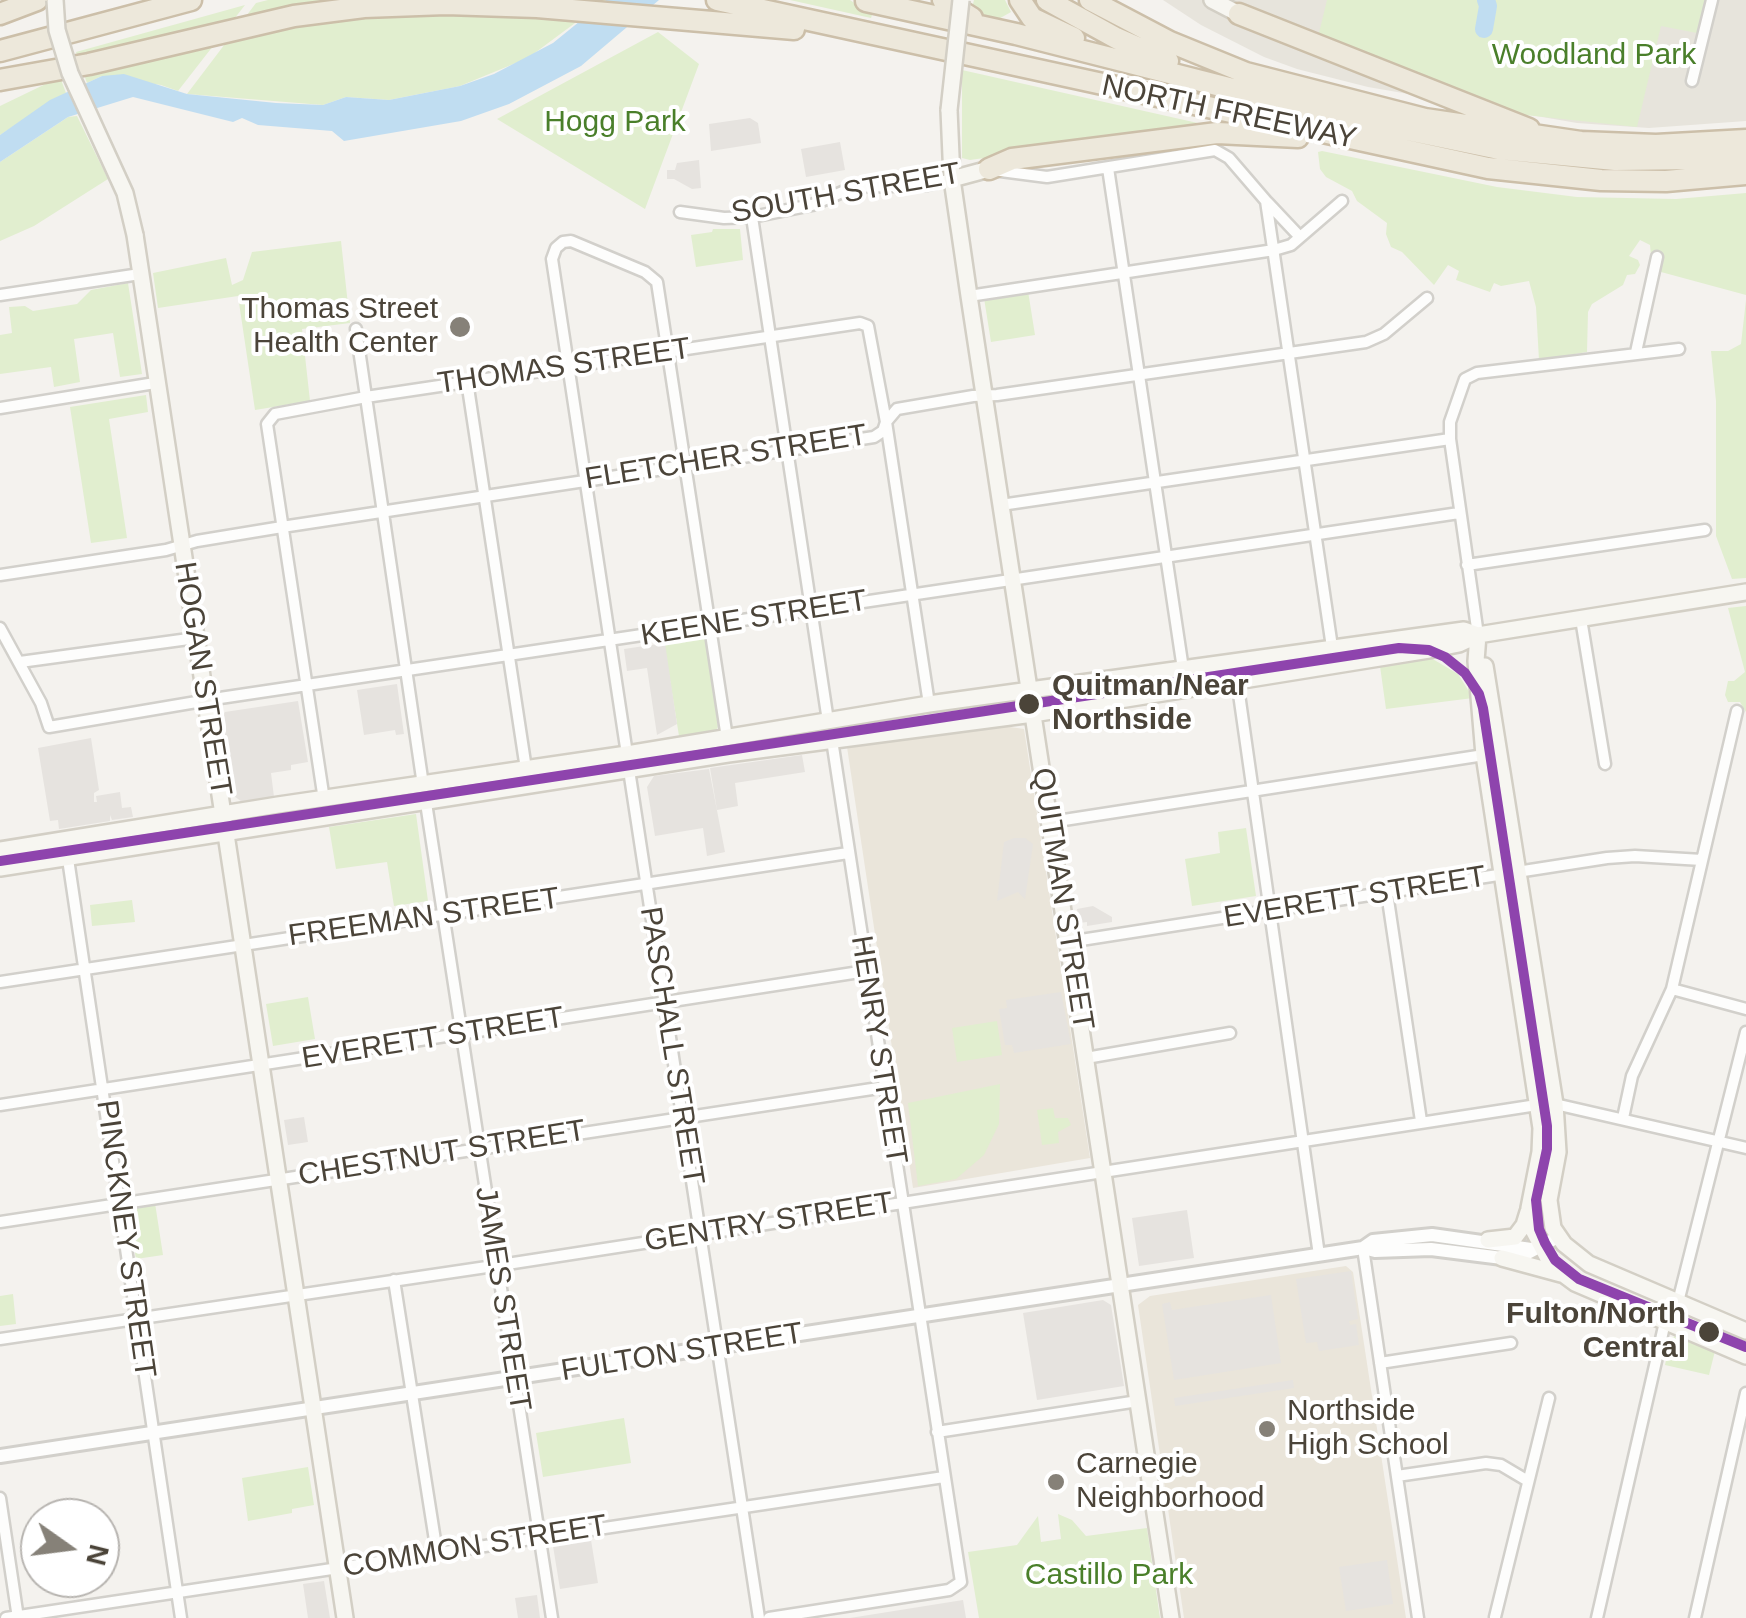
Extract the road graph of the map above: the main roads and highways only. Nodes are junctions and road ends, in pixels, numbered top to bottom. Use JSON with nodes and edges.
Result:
{"nodes":[{"id":1,"x":30,"y":0,"type":"edge"},
{"id":2,"x":38,"y":0,"type":"edge"},
{"id":3,"x":55,"y":0,"type":"edge"},
{"id":4,"x":192,"y":0,"type":"edge"},
{"id":5,"x":717,"y":0,"type":"edge"},
{"id":6,"x":866,"y":0,"type":"edge"},
{"id":7,"x":943,"y":0,"type":"edge"},
{"id":8,"x":960,"y":0,"type":"edge"},
{"id":9,"x":1020,"y":0,"type":"edge"},
{"id":10,"x":1047,"y":0,"type":"edge"},
{"id":11,"x":1090,"y":0,"type":"edge"},
{"id":12,"x":1212,"y":0,"type":"edge"},
{"id":13,"x":0,"y":6,"type":"edge"},
{"id":14,"x":1240,"y":7,"type":"edge"},
{"id":15,"x":0,"y":14,"type":"edge"},
{"id":16,"x":739,"y":14,"type":"junction"},
{"id":17,"x":1016,"y":34,"type":"junction"},
{"id":18,"x":0,"y":51,"type":"edge"},
{"id":19,"x":1126,"y":61,"type":"junction"},
{"id":20,"x":0,"y":80,"type":"edge"},
{"id":21,"x":1307,"y":108,"type":"junction"},
{"id":22,"x":1328,"y":134,"type":"junction"},
{"id":23,"x":1552,"y":139,"type":"junction"},
{"id":24,"x":1746,"y":140,"type":"edge"},
{"id":25,"x":1746,"y":154,"type":"edge"},
{"id":26,"x":989,"y":169,"type":"joint"},
{"id":27,"x":1746,"y":174,"type":"edge"},
{"id":28,"x":952,"y":179,"type":"junction"},
{"id":29,"x":1738,"y":594,"type":"edge"},
{"id":30,"x":1478,"y":635,"type":"junction"},
{"id":31,"x":1029,"y":690,"type":"junction"},
{"id":32,"x":1033,"y":714,"type":"junction"},
{"id":33,"x":628,"y":762,"type":"junction"},
{"id":34,"x":222,"y":814,"type":"junction"},
{"id":35,"x":226,"y":834,"type":"junction"},
{"id":36,"x":0,"y":850,"type":"edge"},
{"id":37,"x":0,"y":868,"type":"edge"},
{"id":38,"x":1511,"y":873,"type":"junction"},
{"id":39,"x":1529,"y":1208,"type":"junction"},
{"id":40,"x":1488,"y":1240,"type":"road end"},
{"id":41,"x":1502,"y":1258,"type":"road end"},
{"id":42,"x":1561,"y":1274,"type":"junction"},
{"id":43,"x":1746,"y":1331,"type":"edge"},
{"id":44,"x":1746,"y":1356,"type":"edge"},
{"id":45,"x":345,"y":1618,"type":"edge"},
{"id":46,"x":1171,"y":1618,"type":"edge"}],
"edges":[{"from":1,"to":13,"type":"highway"},
{"from":2,"to":15,"type":"highway"},
{"from":3,"to":34,"type":"main road","name":"HOGAN STREET","bridge":true},
{"from":4,"to":18,"type":"highway"},
{"from":5,"to":16,"type":"highway"},
{"from":6,"to":17,"type":"highway"},
{"from":7,"to":17,"type":"highway"},
{"from":8,"to":28,"type":"main road","name":"QUITMAN STREET","bridge":true},
{"from":9,"to":19,"type":"highway"},
{"from":10,"to":21,"type":"highway"},
{"from":11,"to":23,"type":"highway","name":"NORTH FREEWAY"},
{"from":12,"to":14,"type":"main road"},
{"from":14,"to":23,"type":"highway"},
{"from":16,"to":20,"type":"highway"},
{"from":16,"to":22,"type":"highway","name":"NORTH FREEWAY"},
{"from":17,"to":19,"type":"highway"},
{"from":19,"to":21,"type":"highway"},
{"from":21,"to":25,"type":"highway","name":"NORTH FREEWAY"},
{"from":22,"to":26,"type":"highway"},
{"from":22,"to":27,"type":"highway","name":"NORTH FREEWAY"},
{"from":23,"to":24,"type":"highway","name":"NORTH FREEWAY"},
{"from":26,"to":28,"type":"main road","name":"SOUTH STREET"},
{"from":28,"to":31,"type":"main road","name":"QUITMAN STREET"},
{"from":29,"to":30,"type":"main road"},
{"from":30,"to":31,"type":"main road"},
{"from":30,"to":32,"type":"main road"},
{"from":30,"to":38,"type":"main road"},
{"from":30,"to":38,"type":"main road"},
{"from":31,"to":32,"type":"main road","name":"QUITMAN STREET"},
{"from":31,"to":33,"type":"main road"},
{"from":32,"to":33,"type":"main road"},
{"from":32,"to":46,"type":"main road","name":"QUITMAN STREET"},
{"from":33,"to":34,"type":"main road"},
{"from":33,"to":35,"type":"main road"},
{"from":34,"to":35,"type":"main road","name":"HOGAN STREET"},
{"from":34,"to":36,"type":"main road"},
{"from":35,"to":37,"type":"main road"},
{"from":35,"to":45,"type":"main road","name":"HOGAN STREET"},
{"from":38,"to":39,"type":"main road"},
{"from":38,"to":43,"type":"main road"},
{"from":39,"to":40,"type":"main road"},
{"from":39,"to":42,"type":"main road"},
{"from":41,"to":42,"type":"main road"},
{"from":42,"to":44,"type":"main road"}]}
